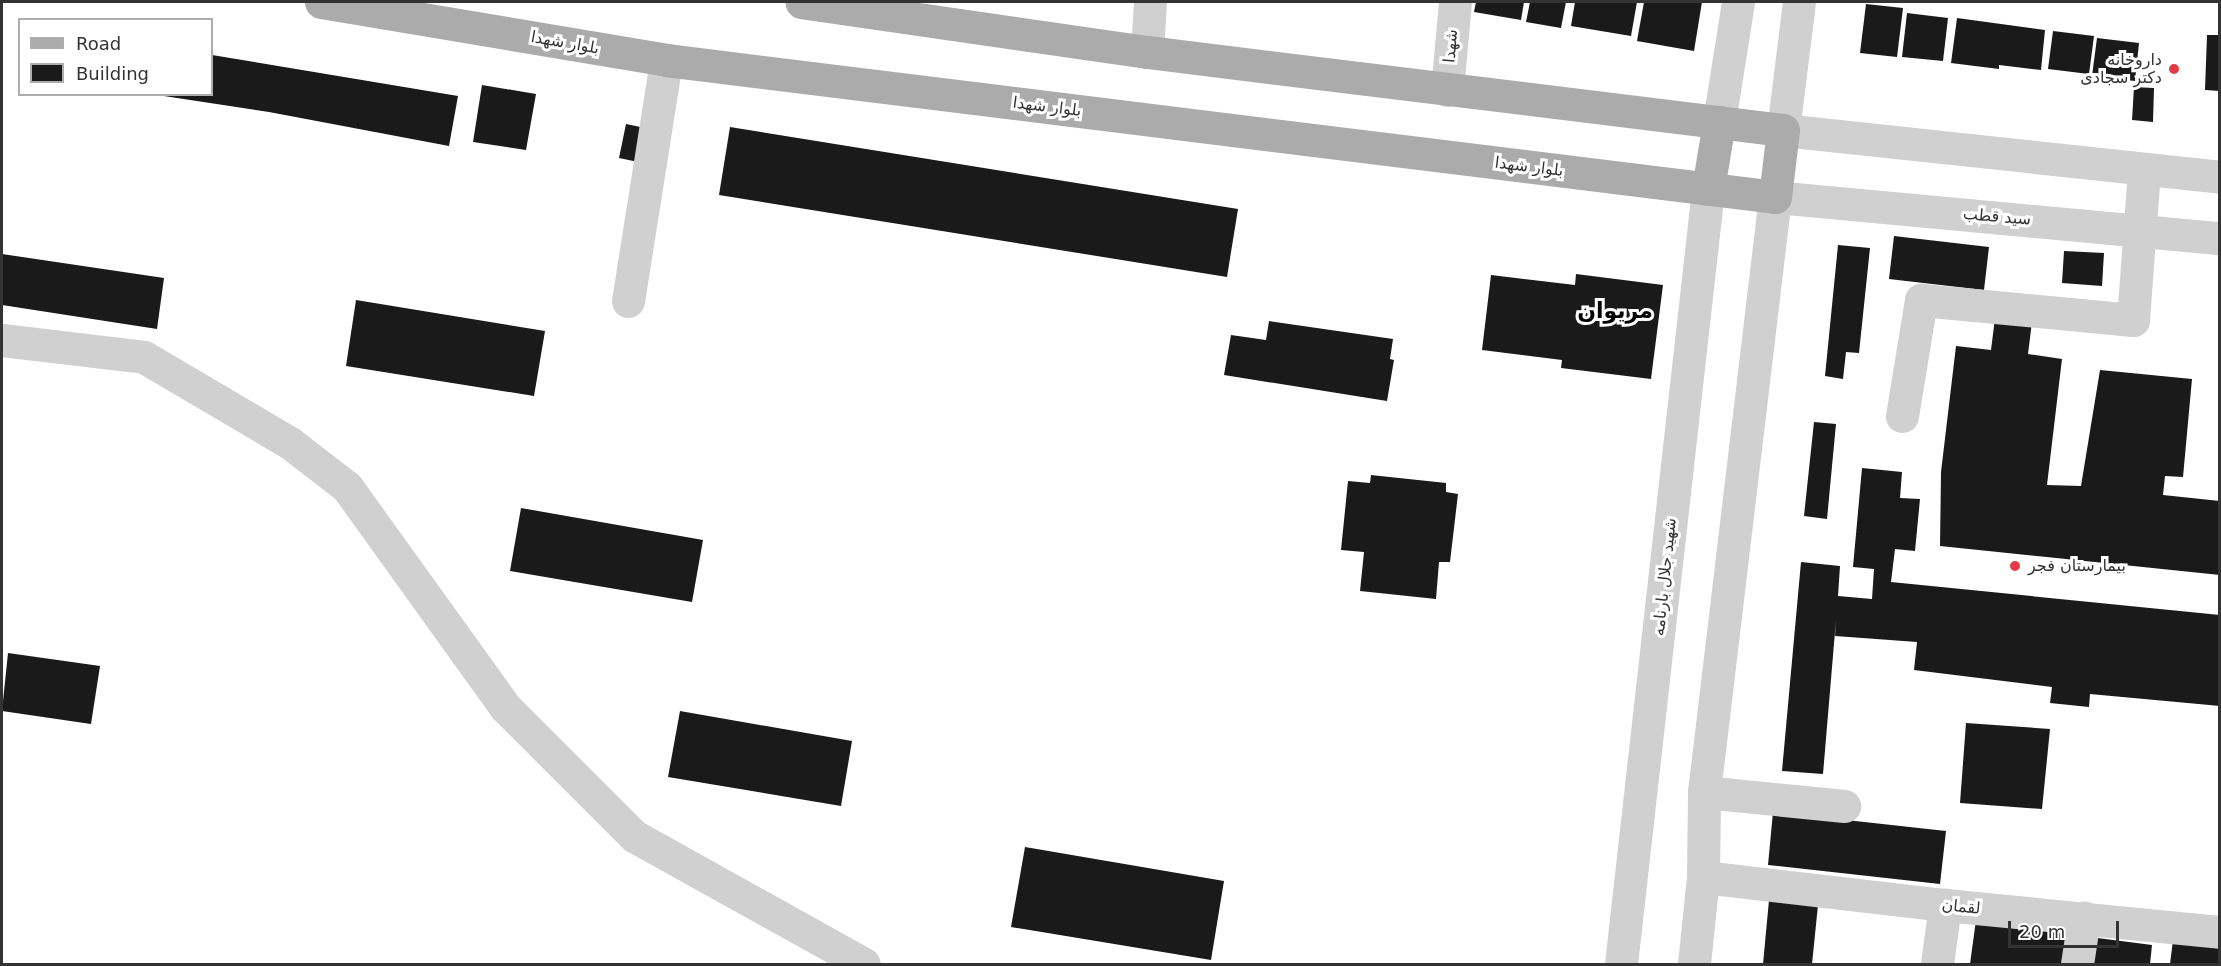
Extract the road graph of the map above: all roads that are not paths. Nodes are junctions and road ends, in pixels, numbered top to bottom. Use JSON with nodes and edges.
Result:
{"nodes":[{"id":1,"x":321,"y":2,"type":"edge"},
{"id":2,"x":802,"y":2,"type":"edge"},
{"id":3,"x":1150,"y":2,"type":"edge"},
{"id":4,"x":1455,"y":2,"type":"edge"},
{"id":5,"x":1738,"y":2,"type":"edge"},
{"id":6,"x":1799,"y":2,"type":"edge"},
{"id":7,"x":840,"y":5,"type":"edge"},
{"id":8,"x":1147,"y":52,"type":"junction"},
{"id":9,"x":666,"y":60,"type":"junction"},
{"id":10,"x":1447,"y":90,"type":"junction"},
{"id":11,"x":1719,"y":122,"type":"junction"},
{"id":12,"x":1784,"y":130,"type":"junction"},
{"id":13,"x":2144,"y":170,"type":"junction"},
{"id":14,"x":2220,"y":177,"type":"edge"},
{"id":15,"x":1708,"y":189,"type":"junction"},
{"id":16,"x":1775,"y":196,"type":"junction"},
{"id":17,"x":2139,"y":230,"type":"junction"},
{"id":18,"x":2220,"y":238,"type":"edge"},
{"id":19,"x":628,"y":301,"type":"dead end"},
{"id":20,"x":2,"y":340,"type":"edge"},
{"id":21,"x":1902,"y":416,"type":"dead end"},
{"id":22,"x":1704,"y":792,"type":"junction"},
{"id":23,"x":1844,"y":806,"type":"dead end"},
{"id":24,"x":1703,"y":877,"type":"junction"},
{"id":25,"x":1945,"y":905,"type":"junction"},
{"id":26,"x":2084,"y":918,"type":"junction"},
{"id":27,"x":2220,"y":932,"type":"edge"},
{"id":28,"x":864,"y":964,"type":"edge"},
{"id":29,"x":1621,"y":964,"type":"edge"},
{"id":30,"x":1694,"y":964,"type":"edge"},
{"id":31,"x":1937,"y":964,"type":"edge"},
{"id":32,"x":2077,"y":964,"type":"edge"}],
"edges":[{"from":1,"to":9,"type":"main road","name":"بلوار شهدا"},
{"from":2,"to":7,"type":"main road"},
{"from":3,"to":8,"type":"street"},
{"from":4,"to":10,"type":"street","name":"شهدا"},
{"from":5,"to":11,"type":"street"},
{"from":6,"to":12,"type":"street"},
{"from":7,"to":8,"type":"main road"},
{"from":8,"to":10,"type":"main road"},
{"from":9,"to":15,"type":"main road","name":"بلوار شهدا"},
{"from":9,"to":19,"type":"street"},
{"from":10,"to":11,"type":"main road"},
{"from":11,"to":12,"type":"main road"},
{"from":11,"to":15,"type":"main road"},
{"from":12,"to":13,"type":"street"},
{"from":12,"to":16,"type":"main road"},
{"from":13,"to":14,"type":"street"},
{"from":13,"to":17,"type":"street"},
{"from":15,"to":16,"type":"main road","name":"بلوار شهدا"},
{"from":15,"to":29,"type":"street","name":"شهید جلال بارنامه"},
{"from":16,"to":17,"type":"street","name":"سید قطب"},
{"from":16,"to":22,"type":"street"},
{"from":17,"to":18,"type":"street","name":"سید قطب"},
{"from":17,"to":21,"type":"street"},
{"from":20,"to":28,"type":"street"},
{"from":22,"to":23,"type":"street"},
{"from":22,"to":24,"type":"street"},
{"from":24,"to":25,"type":"street","name":"لقمان"},
{"from":24,"to":30,"type":"street"},
{"from":25,"to":26,"type":"street","name":"لقمان"},
{"from":25,"to":31,"type":"street"},
{"from":26,"to":27,"type":"street","name":"لقمان"},
{"from":26,"to":32,"type":"street"}]}
